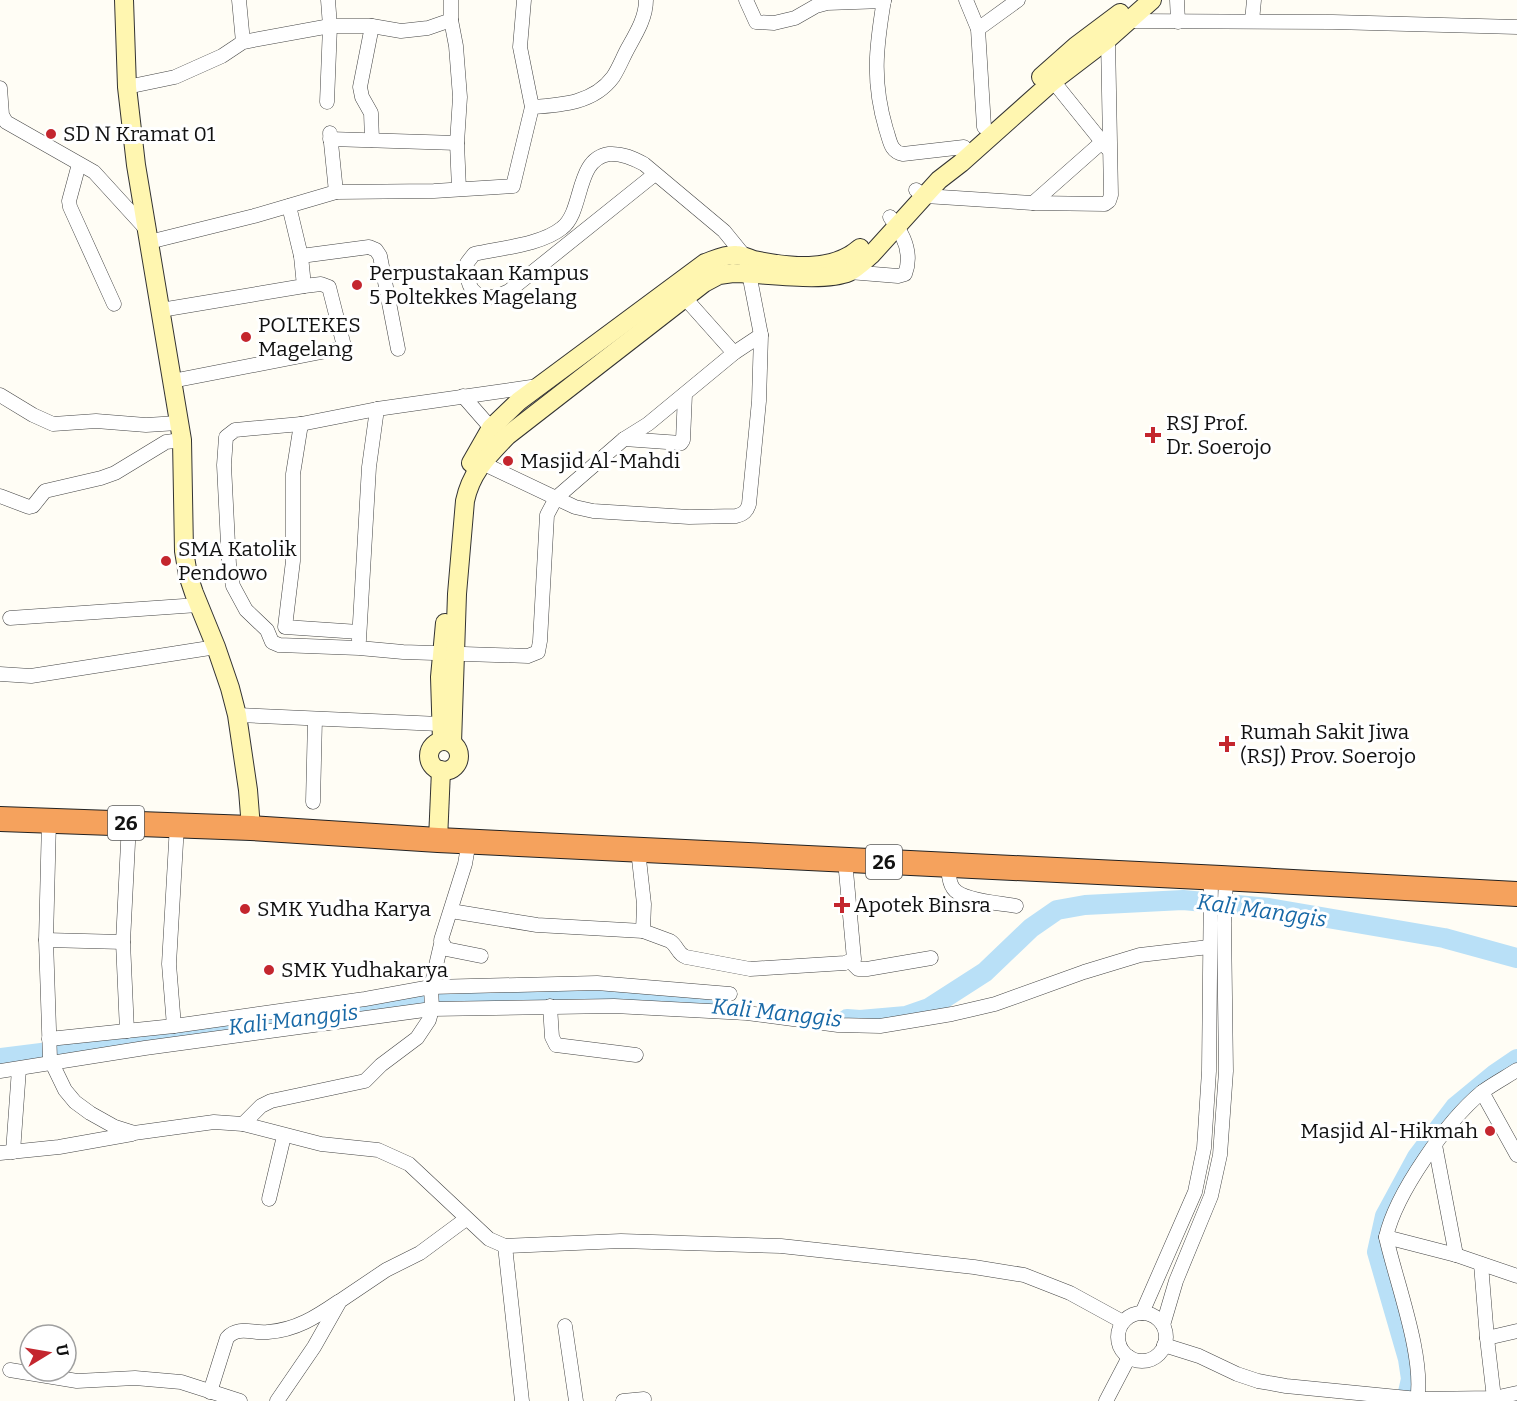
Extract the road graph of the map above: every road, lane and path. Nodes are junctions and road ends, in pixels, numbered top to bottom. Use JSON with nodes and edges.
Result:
{"nodes":[{"id":1,"x":124,"y":0,"type":"edge"},
{"id":2,"x":240,"y":0,"type":"edge"},
{"id":3,"x":328,"y":0,"type":"edge"},
{"id":4,"x":451,"y":0,"type":"edge"},
{"id":5,"x":524,"y":0,"type":"edge"},
{"id":6,"x":646,"y":0,"type":"edge"},
{"id":7,"x":746,"y":0,"type":"edge"},
{"id":8,"x":966,"y":0,"type":"edge"},
{"id":9,"x":1018,"y":0,"type":"edge"},
{"id":10,"x":1136,"y":0,"type":"edge"},
{"id":11,"x":1152,"y":0,"type":"edge"},
{"id":12,"x":1177,"y":0,"type":"edge"},
{"id":13,"x":1254,"y":0,"type":"edge"},
{"id":14,"x":884,"y":1,"type":"edge"},
{"id":15,"x":451,"y":20,"type":"junction"},
{"id":16,"x":1129,"y":21,"type":"junction"},
{"id":17,"x":1252,"y":21,"type":"junction"},
{"id":18,"x":1178,"y":22,"type":"junction"},
{"id":19,"x":330,"y":26,"type":"junction"},
{"id":20,"x":372,"y":26,"type":"junction"},
{"id":21,"x":1517,"y":27,"type":"edge"},
{"id":22,"x":978,"y":30,"type":"junction"},
{"id":23,"x":1106,"y":33,"type":"junction"},
{"id":24,"x":243,"y":42,"type":"junction"},
{"id":25,"x":1053,"y":81,"type":"junction"},
{"id":26,"x":127,"y":87,"type":"junction"},
{"id":27,"x":0,"y":88,"type":"edge"},
{"id":28,"x":327,"y":102,"type":"dead end"},
{"id":29,"x":532,"y":107,"type":"junction"},
{"id":30,"x":984,"y":127,"type":"junction"},
{"id":31,"x":372,"y":140,"type":"junction"},
{"id":32,"x":457,"y":143,"type":"junction"},
{"id":33,"x":964,"y":147,"type":"junction"},
{"id":34,"x":1106,"y":147,"type":"junction"},
{"id":35,"x":79,"y":164,"type":"junction"},
{"id":36,"x":655,"y":174,"type":"junction"},
{"id":37,"x":459,"y":189,"type":"junction"},
{"id":38,"x":336,"y":192,"type":"junction"},
{"id":39,"x":921,"y":193,"type":"junction"},
{"id":40,"x":1032,"y":203,"type":"junction"},
{"id":41,"x":289,"y":206,"type":"junction"},
{"id":42,"x":894,"y":222,"type":"junction"},
{"id":43,"x":148,"y":236,"type":"junction"},
{"id":44,"x":301,"y":256,"type":"junction"},
{"id":45,"x":747,"y":265,"type":"junction"},
{"id":46,"x":849,"y":272,"type":"junction"},
{"id":47,"x":304,"y":286,"type":"junction"},
{"id":48,"x":685,"y":298,"type":"junction"},
{"id":49,"x":114,"y":304,"type":"dead end"},
{"id":50,"x":161,"y":310,"type":"junction"},
{"id":51,"x":760,"y":335,"type":"junction"},
{"id":52,"x":398,"y":349,"type":"dead end"},
{"id":53,"x":734,"y":353,"type":"junction"},
{"id":54,"x":172,"y":381,"type":"junction"},
{"id":55,"x":540,"y":386,"type":"junction"},
{"id":56,"x":0,"y":394,"type":"edge"},
{"id":57,"x":685,"y":394,"type":"junction"},
{"id":58,"x":463,"y":396,"type":"junction"},
{"id":59,"x":557,"y":397,"type":"junction"},
{"id":60,"x":377,"y":409,"type":"junction"},
{"id":61,"x":301,"y":424,"type":"junction"},
{"id":62,"x":491,"y":428,"type":"junction"},
{"id":63,"x":180,"y":431,"type":"junction"},
{"id":64,"x":624,"y":439,"type":"junction"},
{"id":65,"x":482,"y":463,"type":"junction"},
{"id":66,"x":0,"y":496,"type":"edge"},
{"id":67,"x":556,"y":498,"type":"junction"},
{"id":68,"x":198,"y":605,"type":"junction"},
{"id":69,"x":10,"y":618,"type":"dead end"},
{"id":70,"x":285,"y":627,"type":"junction"},
{"id":71,"x":267,"y":630,"type":"junction"},
{"id":72,"x":359,"y":632,"type":"junction"},
{"id":73,"x":216,"y":647,"type":"junction"},
{"id":74,"x":359,"y":648,"type":"junction"},
{"id":75,"x":448,"y":652,"type":"junction"},
{"id":76,"x":0,"y":674,"type":"edge"},
{"id":77,"x":237,"y":715,"type":"junction"},
{"id":78,"x":315,"y":719,"type":"junction"},
{"id":79,"x":445,"y":736,"type":"junction"},
{"id":80,"x":313,"y":802,"type":"dead end"},
{"id":81,"x":0,"y":819,"type":"edge"},
{"id":82,"x":49,"y":821,"type":"junction"},
{"id":83,"x":129,"y":823,"type":"junction"},
{"id":84,"x":177,"y":825,"type":"junction"},
{"id":85,"x":251,"y":828,"type":"junction"},
{"id":86,"x":438,"y":840,"type":"junction"},
{"id":87,"x":469,"y":841,"type":"junction"},
{"id":88,"x":638,"y":850,"type":"junction"},
{"id":89,"x":845,"y":860,"type":"junction"},
{"id":90,"x":948,"y":865,"type":"junction"},
{"id":91,"x":1218,"y":887,"type":"junction"},
{"id":92,"x":1517,"y":894,"type":"edge"},
{"id":93,"x":1016,"y":906,"type":"dead end"},
{"id":94,"x":451,"y":911,"type":"junction"},
{"id":95,"x":643,"y":931,"type":"junction"},
{"id":96,"x":46,"y":940,"type":"junction"},
{"id":97,"x":123,"y":942,"type":"junction"},
{"id":98,"x":441,"y":944,"type":"junction"},
{"id":99,"x":1209,"y":946,"type":"junction"},
{"id":100,"x":481,"y":956,"type":"dead end"},
{"id":101,"x":931,"y":957,"type":"dead end"},
{"id":102,"x":851,"y":962,"type":"junction"},
{"id":103,"x":431,"y":988,"type":"junction"},
{"id":104,"x":730,"y":994,"type":"dead end"},
{"id":105,"x":550,"y":1006,"type":"junction"},
{"id":106,"x":1226,"y":1006,"type":"junction"},
{"id":107,"x":432,"y":1008,"type":"junction"},
{"id":108,"x":1210,"y":1008,"type":"junction"},
{"id":109,"x":174,"y":1026,"type":"junction"},
{"id":110,"x":127,"y":1031,"type":"junction"},
{"id":111,"x":49,"y":1041,"type":"junction"},
{"id":112,"x":636,"y":1054,"type":"dead end"},
{"id":113,"x":50,"y":1061,"type":"junction"},
{"id":114,"x":19,"y":1069,"type":"junction"},
{"id":115,"x":1517,"y":1070,"type":"edge"},
{"id":116,"x":0,"y":1071,"type":"edge"},
{"id":117,"x":1482,"y":1092,"type":"junction"},
{"id":118,"x":243,"y":1124,"type":"junction"},
{"id":119,"x":134,"y":1133,"type":"junction"},
{"id":120,"x":284,"y":1136,"type":"junction"},
{"id":121,"x":1435,"y":1145,"type":"junction"},
{"id":122,"x":6,"y":1152,"type":"edge"},
{"id":123,"x":1517,"y":1155,"type":"edge"},
{"id":124,"x":269,"y":1199,"type":"dead end"},
{"id":125,"x":466,"y":1219,"type":"junction"},
{"id":126,"x":1386,"y":1237,"type":"junction"},
{"id":127,"x":505,"y":1246,"type":"junction"},
{"id":128,"x":1456,"y":1255,"type":"junction"},
{"id":129,"x":1482,"y":1264,"type":"junction"},
{"id":130,"x":1517,"y":1276,"type":"edge"},
{"id":131,"x":340,"y":1301,"type":"junction"},
{"id":132,"x":1142,"y":1313,"type":"junction"},
{"id":133,"x":1123,"y":1322,"type":"junction"},
{"id":134,"x":1162,"y":1325,"type":"junction"},
{"id":135,"x":565,"y":1326,"type":"dead end"},
{"id":136,"x":1517,"y":1331,"type":"edge"},
{"id":137,"x":1487,"y":1338,"type":"junction"},
{"id":138,"x":1164,"y":1345,"type":"junction"},
{"id":139,"x":1129,"y":1357,"type":"junction"},
{"id":140,"x":9,"y":1370,"type":"dead end"},
{"id":141,"x":210,"y":1392,"type":"junction"},
{"id":142,"x":1517,"y":1393,"type":"edge"},
{"id":143,"x":1494,"y":1398,"type":"junction"},
{"id":144,"x":644,"y":1399,"type":"dead end"},
{"id":145,"x":1416,"y":1400,"type":"edge"},
{"id":146,"x":240,"y":1401,"type":"edge"},
{"id":147,"x":277,"y":1401,"type":"edge"},
{"id":148,"x":516,"y":1401,"type":"edge"},
{"id":149,"x":522,"y":1401,"type":"edge"},
{"id":150,"x":576,"y":1401,"type":"edge"},
{"id":151,"x":622,"y":1401,"type":"edge"},
{"id":152,"x":1106,"y":1401,"type":"edge"}],
"edges":[{"from":1,"to":26,"type":"street"},
{"from":2,"to":24,"type":"street"},
{"from":3,"to":19,"type":"street"},
{"from":4,"to":15,"type":"street"},
{"from":5,"to":29,"type":"street"},
{"from":6,"to":29,"type":"street"},
{"from":7,"to":14,"type":"street"},
{"from":8,"to":22,"type":"street"},
{"from":9,"to":22,"type":"street"},
{"from":10,"to":23,"type":"street"},
{"from":11,"to":16,"type":"street"},
{"from":12,"to":18,"type":"street"},
{"from":13,"to":17,"type":"street"},
{"from":14,"to":33,"type":"street"},
{"from":15,"to":20,"type":"street"},
{"from":15,"to":32,"type":"street"},
{"from":16,"to":18,"type":"street"},
{"from":16,"to":23,"type":"street"},
{"from":17,"to":18,"type":"street"},
{"from":17,"to":21,"type":"street"},
{"from":19,"to":20,"type":"street"},
{"from":19,"to":24,"type":"street"},
{"from":19,"to":28,"type":"street"},
{"from":20,"to":31,"type":"street"},
{"from":22,"to":30,"type":"street"},
{"from":23,"to":25,"type":"street"},
{"from":23,"to":30,"type":"street"},
{"from":23,"to":34,"type":"street"},
{"from":24,"to":26,"type":"street"},
{"from":25,"to":34,"type":"street"},
{"from":25,"to":39,"type":"street"},
{"from":26,"to":43,"type":"street"},
{"from":27,"to":35,"type":"street"},
{"from":29,"to":37,"type":"street"},
{"from":30,"to":33,"type":"street"},
{"from":31,"to":32,"type":"street"},
{"from":31,"to":38,"type":"street"},
{"from":32,"to":37,"type":"street"},
{"from":33,"to":39,"type":"street"},
{"from":34,"to":40,"type":"street"},
{"from":34,"to":40,"type":"street"},
{"from":35,"to":43,"type":"street"},
{"from":35,"to":49,"type":"street"},
{"from":36,"to":36,"type":"street"},
{"from":36,"to":45,"type":"street"},
{"from":37,"to":38,"type":"street"},
{"from":38,"to":41,"type":"street"},
{"from":39,"to":40,"type":"street"},
{"from":39,"to":42,"type":"street"},
{"from":41,"to":43,"type":"street"},
{"from":41,"to":44,"type":"street"},
{"from":42,"to":45,"type":"street"},
{"from":42,"to":46,"type":"street"},
{"from":42,"to":46,"type":"street"},
{"from":43,"to":50,"type":"street"},
{"from":44,"to":47,"type":"street"},
{"from":44,"to":52,"type":"street"},
{"from":45,"to":46,"type":"street"},
{"from":45,"to":48,"type":"street"},
{"from":45,"to":51,"type":"street"},
{"from":45,"to":55,"type":"street"},
{"from":47,"to":50,"type":"street"},
{"from":47,"to":54,"type":"street"},
{"from":48,"to":53,"type":"street"},
{"from":48,"to":59,"type":"street"},
{"from":50,"to":54,"type":"street"},
{"from":51,"to":53,"type":"street"},
{"from":51,"to":67,"type":"street"},
{"from":53,"to":57,"type":"street"},
{"from":54,"to":63,"type":"street"},
{"from":55,"to":58,"type":"street"},
{"from":55,"to":59,"type":"street"},
{"from":55,"to":62,"type":"street"},
{"from":56,"to":63,"type":"street"},
{"from":57,"to":64,"type":"street"},
{"from":57,"to":64,"type":"street"},
{"from":58,"to":60,"type":"street"},
{"from":58,"to":62,"type":"street"},
{"from":59,"to":65,"type":"street"},
{"from":60,"to":61,"type":"street"},
{"from":60,"to":72,"type":"street"},
{"from":61,"to":70,"type":"street"},
{"from":61,"to":71,"type":"street"},
{"from":62,"to":75,"type":"street"},
{"from":63,"to":66,"type":"street"},
{"from":63,"to":68,"type":"street"},
{"from":64,"to":67,"type":"street"},
{"from":65,"to":67,"type":"street"},
{"from":65,"to":75,"type":"street"},
{"from":67,"to":75,"type":"street"},
{"from":68,"to":69,"type":"street"},
{"from":68,"to":73,"type":"street"},
{"from":70,"to":71,"type":"street"},
{"from":70,"to":72,"type":"street"},
{"from":71,"to":74,"type":"street"},
{"from":72,"to":74,"type":"street"},
{"from":73,"to":76,"type":"street"},
{"from":73,"to":77,"type":"street"},
{"from":74,"to":75,"type":"street"},
{"from":75,"to":79,"type":"street"},
{"from":77,"to":78,"type":"street"},
{"from":77,"to":85,"type":"street"},
{"from":78,"to":79,"type":"street"},
{"from":78,"to":80,"type":"street"},
{"from":79,"to":86,"type":"street"},
{"from":81,"to":82,"type":"highway","number":"26"},
{"from":82,"to":83,"type":"highway","number":"26"},
{"from":82,"to":96,"type":"street"},
{"from":83,"to":84,"type":"highway","number":"26"},
{"from":83,"to":97,"type":"street"},
{"from":84,"to":85,"type":"highway","number":"26"},
{"from":84,"to":109,"type":"street"},
{"from":85,"to":86,"type":"highway","number":"26"},
{"from":86,"to":87,"type":"highway","number":"26"},
{"from":87,"to":88,"type":"highway","number":"26"},
{"from":87,"to":94,"type":"street"},
{"from":88,"to":89,"type":"highway","number":"26"},
{"from":88,"to":95,"type":"street"},
{"from":89,"to":90,"type":"highway","number":"26"},
{"from":89,"to":102,"type":"street"},
{"from":90,"to":91,"type":"highway","number":"26"},
{"from":90,"to":93,"type":"street"},
{"from":91,"to":92,"type":"highway","number":"26"},
{"from":91,"to":99,"type":"street"},
{"from":91,"to":106,"type":"street"},
{"from":94,"to":95,"type":"street"},
{"from":94,"to":98,"type":"street"},
{"from":95,"to":102,"type":"street"},
{"from":96,"to":97,"type":"street"},
{"from":96,"to":111,"type":"street"},
{"from":97,"to":110,"type":"street"},
{"from":98,"to":100,"type":"street"},
{"from":98,"to":103,"type":"street"},
{"from":99,"to":105,"type":"street"},
{"from":99,"to":108,"type":"street"},
{"from":101,"to":102,"type":"street"},
{"from":103,"to":104,"type":"street"},
{"from":103,"to":107,"type":"street"},
{"from":103,"to":109,"type":"street"},
{"from":105,"to":107,"type":"street"},
{"from":105,"to":112,"type":"street"},
{"from":106,"to":108,"type":"street"},
{"from":106,"to":134,"type":"street"},
{"from":107,"to":113,"type":"street"},
{"from":107,"to":118,"type":"street"},
{"from":108,"to":132,"type":"street"},
{"from":109,"to":110,"type":"street"},
{"from":110,"to":111,"type":"street"},
{"from":111,"to":113,"type":"street"},
{"from":113,"to":114,"type":"street"},
{"from":113,"to":119,"type":"street"},
{"from":114,"to":116,"type":"street"},
{"from":114,"to":122,"type":"street"},
{"from":115,"to":117,"type":"street"},
{"from":117,"to":121,"type":"street"},
{"from":117,"to":123,"type":"street"},
{"from":118,"to":119,"type":"street"},
{"from":118,"to":120,"type":"street"},
{"from":119,"to":122,"type":"street"},
{"from":120,"to":124,"type":"street"},
{"from":120,"to":125,"type":"street"},
{"from":121,"to":126,"type":"street"},
{"from":121,"to":128,"type":"street"},
{"from":125,"to":127,"type":"street"},
{"from":125,"to":131,"type":"street"},
{"from":126,"to":128,"type":"street"},
{"from":126,"to":145,"type":"street"},
{"from":127,"to":133,"type":"street"},
{"from":127,"to":149,"type":"street"},
{"from":128,"to":129,"type":"street"},
{"from":129,"to":130,"type":"street"},
{"from":129,"to":137,"type":"street"},
{"from":131,"to":141,"type":"street"},
{"from":131,"to":147,"type":"street"},
{"from":132,"to":133,"type":"street"},
{"from":132,"to":134,"type":"street"},
{"from":133,"to":139,"type":"street"},
{"from":134,"to":138,"type":"street"},
{"from":135,"to":150,"type":"street"},
{"from":136,"to":137,"type":"street"},
{"from":137,"to":143,"type":"street"},
{"from":138,"to":139,"type":"street"},
{"from":138,"to":145,"type":"street"},
{"from":139,"to":152,"type":"street"},
{"from":140,"to":141,"type":"street"},
{"from":141,"to":146,"type":"street"},
{"from":142,"to":143,"type":"street"},
{"from":143,"to":145,"type":"street"},
{"from":144,"to":151,"type":"street"},
{"from":148,"to":149,"type":"street"}]}
